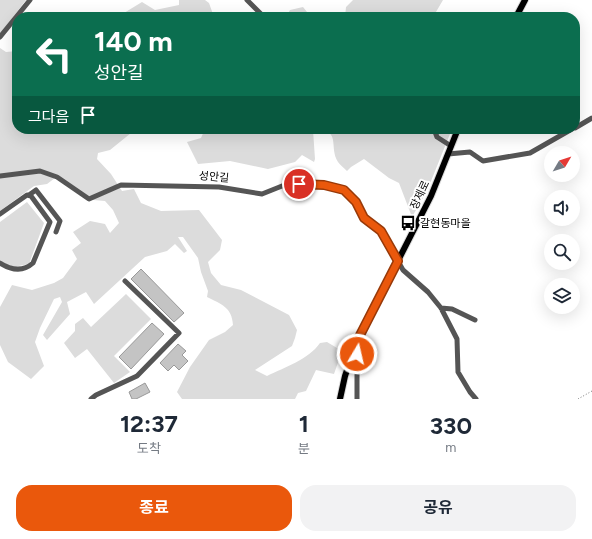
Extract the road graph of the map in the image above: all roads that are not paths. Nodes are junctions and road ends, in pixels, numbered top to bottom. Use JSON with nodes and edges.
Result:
{"nodes":[{"id":1,"x":30,"y":0,"type":"edge"},
{"id":2,"x":246,"y":0,"type":"edge"},
{"id":3,"x":525,"y":0,"type":"edge"},
{"id":4,"x":20,"y":12,"type":"edge"},
{"id":5,"x":259,"y":12,"type":"edge"},
{"id":6,"x":519,"y":12,"type":"edge"},
{"id":7,"x":12,"y":22,"type":"edge"},
{"id":8,"x":0,"y":37,"type":"edge"},
{"id":9,"x":592,"y":118,"type":"edge"},
{"id":10,"x":580,"y":125,"type":"edge"},
{"id":11,"x":436,"y":134,"type":"edge"},
{"id":12,"x":456,"y":134,"type":"edge"},
{"id":13,"x":563,"y":134,"type":"edge"},
{"id":14,"x":451,"y":146,"type":"junction"},
{"id":15,"x":448,"y":154,"type":"junction"},
{"id":16,"x":0,"y":176,"type":"edge"},
{"id":17,"x":29,"y":195,"type":"junction"},
{"id":18,"x":0,"y":214,"type":"edge"},
{"id":19,"x":56,"y":232,"type":"dead end"},
{"id":20,"x":398,"y":261,"type":"junction"},
{"id":21,"x":0,"y":264,"type":"edge"},
{"id":22,"x":125,"y":281,"type":"dead end"},
{"id":23,"x":441,"y":308,"type":"junction"},
{"id":24,"x":475,"y":320,"type":"dead end"},
{"id":25,"x":357,"y":341,"type":"junction"},
{"id":26,"x":91,"y":399,"type":"edge"},
{"id":27,"x":340,"y":399,"type":"edge"},
{"id":28,"x":358,"y":399,"type":"edge"},
{"id":29,"x":476,"y":399,"type":"edge"}],
"edges":[{"from":1,"to":4,"type":"street"},
{"from":2,"to":5,"type":"street"},
{"from":3,"to":6,"type":"main road"},
{"from":7,"to":8,"type":"street"},
{"from":9,"to":10,"type":"street"},
{"from":11,"to":14,"type":"street"},
{"from":12,"to":14,"type":"main road","name":"장제로"},
{"from":13,"to":15,"type":"street"},
{"from":14,"to":15,"type":"main road","name":"장제로"},
{"from":15,"to":20,"type":"main road","name":"장제로"},
{"from":16,"to":20,"type":"street","name":"성안길"},
{"from":17,"to":18,"type":"street"},
{"from":17,"to":19,"type":"street"},
{"from":17,"to":21,"type":"street"},
{"from":20,"to":23,"type":"street"},
{"from":20,"to":25,"type":"main road","name":"장제로"},
{"from":22,"to":26,"type":"street"},
{"from":23,"to":24,"type":"street"},
{"from":23,"to":29,"type":"street"},
{"from":25,"to":27,"type":"main road","name":"장제로"},
{"from":25,"to":28,"type":"street"}]}
